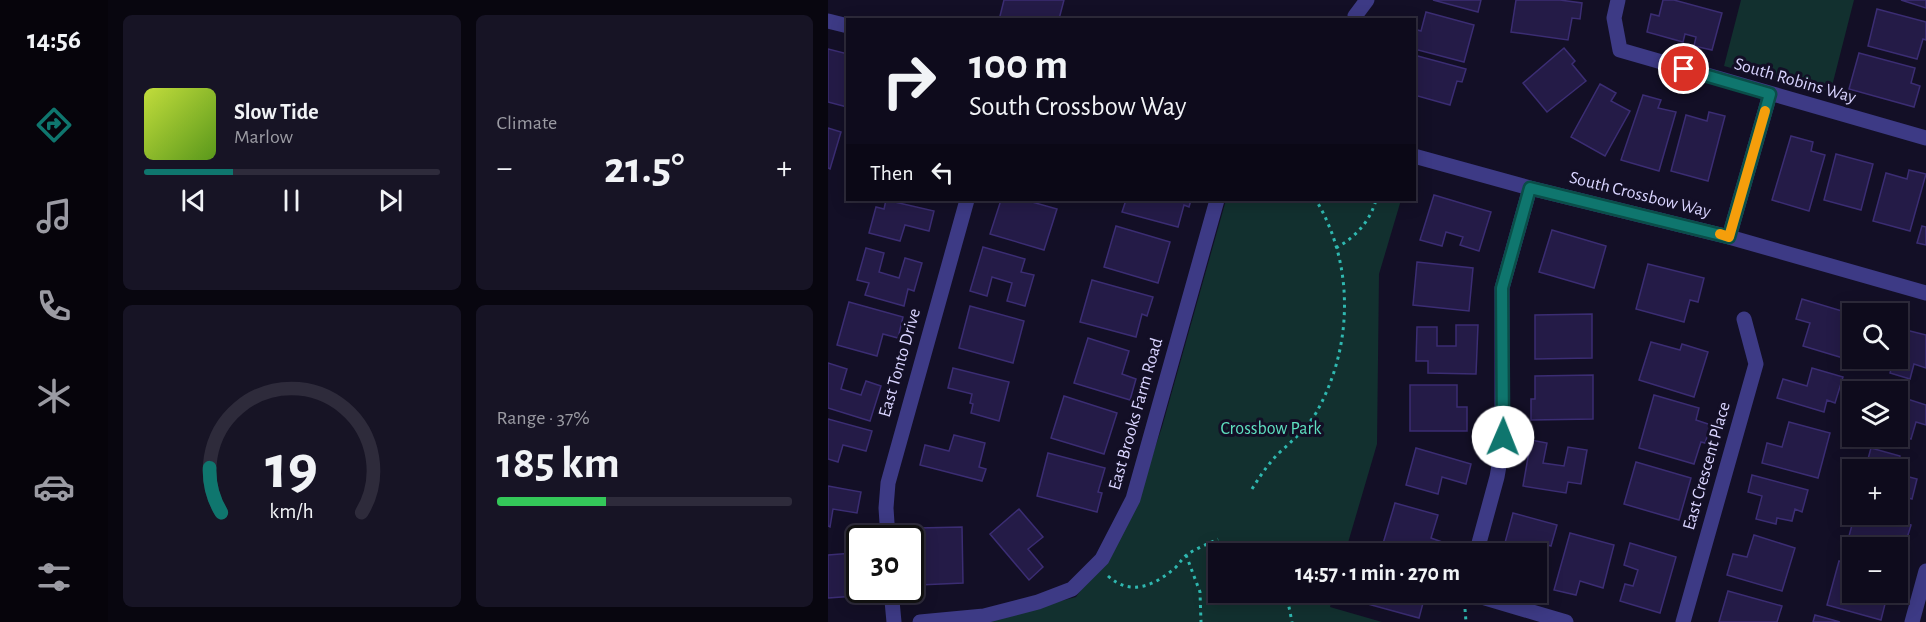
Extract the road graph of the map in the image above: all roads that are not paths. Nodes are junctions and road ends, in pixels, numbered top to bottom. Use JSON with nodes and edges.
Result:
{"nodes":[{"id":1,"x":1367,"y":0,"type":"edge"},
{"id":2,"x":1618,"y":0,"type":"edge"},
{"id":3,"x":1355,"y":16,"type":"dead end"},
{"id":4,"x":828,"y":21,"type":"edge"},
{"id":5,"x":846,"y":26,"type":"edge"},
{"id":6,"x":1770,"y":94,"type":"junction"},
{"id":7,"x":1926,"y":138,"type":"edge"},
{"id":8,"x":1416,"y":157,"type":"edge"},
{"id":9,"x":1530,"y":188,"type":"junction"},
{"id":10,"x":967,"y":201,"type":"edge"},
{"id":11,"x":1218,"y":201,"type":"edge"},
{"id":12,"x":1729,"y":237,"type":"junction"},
{"id":13,"x":1926,"y":293,"type":"edge"},
{"id":14,"x":1744,"y":319,"type":"dead end"},
{"id":15,"x":887,"y":525,"type":"edge"},
{"id":16,"x":1479,"y":543,"type":"edge"},
{"id":17,"x":1926,"y":571,"type":"edge"},
{"id":18,"x":892,"y":603,"type":"edge"},
{"id":19,"x":1500,"y":603,"type":"edge"},
{"id":20,"x":894,"y":622,"type":"edge"},
{"id":21,"x":920,"y":622,"type":"edge"},
{"id":22,"x":1566,"y":622,"type":"edge"},
{"id":23,"x":1683,"y":622,"type":"edge"},
{"id":24,"x":1912,"y":622,"type":"edge"}],
"edges":[{"from":1,"to":3,"type":"street"},
{"from":2,"to":6,"type":"street","name":"South Robins Way"},
{"from":4,"to":5,"type":"street"},
{"from":6,"to":7,"type":"street","name":"South Robins Way"},
{"from":6,"to":12,"type":"street"},
{"from":8,"to":9,"type":"street","name":"South Crossbow Way"},
{"from":9,"to":12,"type":"street","name":"South Crossbow Way"},
{"from":9,"to":16,"type":"street"},
{"from":10,"to":15,"type":"street","name":"East Tonto Drive"},
{"from":11,"to":21,"type":"street","name":"East Brooks Farm Road"},
{"from":12,"to":13,"type":"street","name":"South Crossbow Way"},
{"from":14,"to":23,"type":"street","name":"East Crescent Place"},
{"from":17,"to":24,"type":"street"},
{"from":18,"to":20,"type":"street"},
{"from":19,"to":22,"type":"street"}]}
